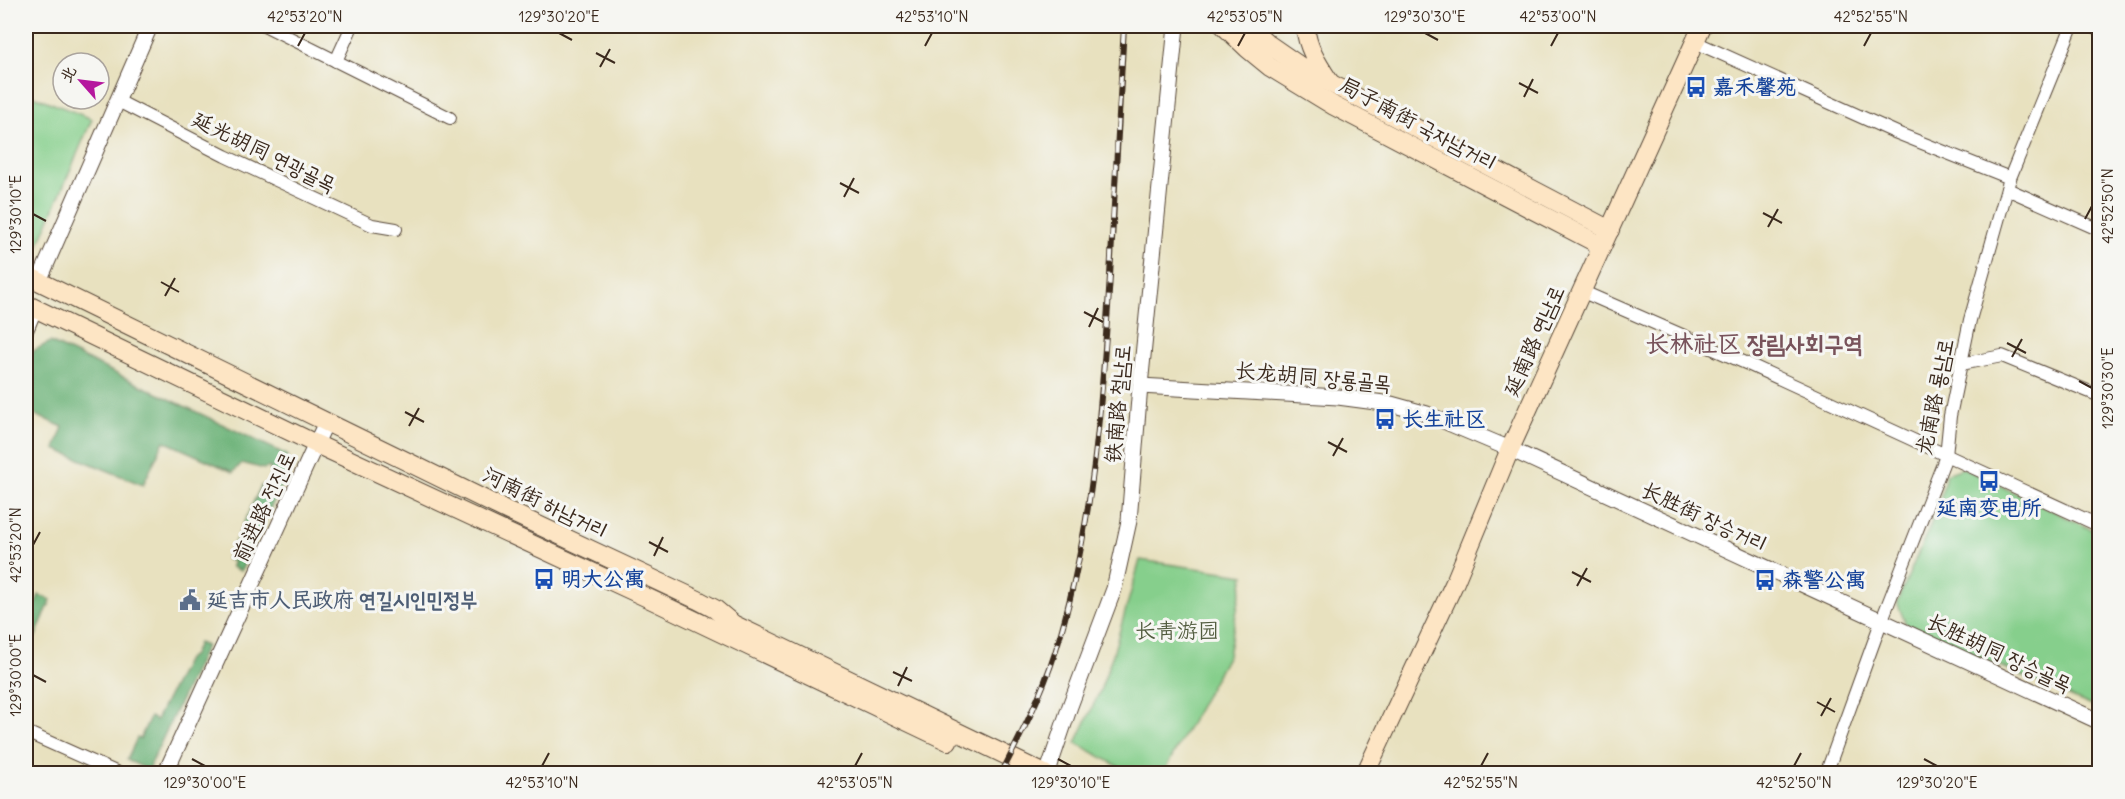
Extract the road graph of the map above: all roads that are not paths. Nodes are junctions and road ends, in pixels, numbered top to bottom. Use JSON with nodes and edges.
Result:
{"nodes":[{"id":1,"x":150,"y":26,"type":"edge"},
{"id":2,"x":266,"y":26,"type":"edge"},
{"id":3,"x":352,"y":26,"type":"edge"},
{"id":4,"x":1176,"y":26,"type":"edge"},
{"id":5,"x":1224,"y":26,"type":"edge"},
{"id":6,"x":1248,"y":26,"type":"edge"},
{"id":7,"x":1305,"y":26,"type":"edge"},
{"id":8,"x":2072,"y":26,"type":"edge"},
{"id":9,"x":2090,"y":26,"type":"edge"},
{"id":10,"x":2100,"y":30,"type":"edge"},
{"id":11,"x":1698,"y":34,"type":"edge"},
{"id":12,"x":336,"y":61,"type":"junction"},
{"id":13,"x":1330,"y":82,"type":"junction"},
{"id":14,"x":118,"y":101,"type":"junction"},
{"id":15,"x":450,"y":118,"type":"dead end"},
{"id":16,"x":2009,"y":184,"type":"junction"},
{"id":17,"x":396,"y":229,"type":"dead end"},
{"id":18,"x":2100,"y":230,"type":"edge"},
{"id":19,"x":1606,"y":238,"type":"junction"},
{"id":20,"x":32,"y":278,"type":"edge"},
{"id":21,"x":1581,"y":291,"type":"junction"},
{"id":22,"x":31,"y":307,"type":"edge"},
{"id":23,"x":26,"y":333,"type":"edge"},
{"id":24,"x":1961,"y":364,"type":"junction"},
{"id":25,"x":1140,"y":386,"type":"junction"},
{"id":26,"x":2100,"y":396,"type":"edge"},
{"id":27,"x":326,"y":422,"type":"junction"},
{"id":28,"x":316,"y":444,"type":"junction"},
{"id":29,"x":1510,"y":449,"type":"junction"},
{"id":30,"x":1946,"y":456,"type":"junction"},
{"id":31,"x":506,"y":510,"type":"junction"},
{"id":32,"x":2100,"y":526,"type":"edge"},
{"id":33,"x":497,"y":529,"type":"junction"},
{"id":34,"x":1881,"y":622,"type":"junction"},
{"id":35,"x":2100,"y":722,"type":"edge"},
{"id":36,"x":26,"y":732,"type":"edge"},
{"id":37,"x":1048,"y":768,"type":"edge"},
{"id":38,"x":120,"y":774,"type":"edge"},
{"id":39,"x":165,"y":774,"type":"edge"},
{"id":40,"x":1017,"y":774,"type":"edge"},
{"id":41,"x":1365,"y":774,"type":"edge"},
{"id":42,"x":1826,"y":774,"type":"edge"}],
"edges":[{"from":1,"to":14,"type":"street"},
{"from":2,"to":12,"type":"street"},
{"from":3,"to":12,"type":"street"},
{"from":4,"to":25,"type":"street","name":"铁南路 철남로"},
{"from":5,"to":19,"type":"main road","name":"局子南街 국자남거리"},
{"from":6,"to":13,"type":"main road","name":"局子南街 국자남거리"},
{"from":7,"to":13,"type":"main road"},
{"from":8,"to":16,"type":"street","name":"龙南路 룡남로"},
{"from":9,"to":10,"type":"street"},
{"from":11,"to":16,"type":"street"},
{"from":11,"to":19,"type":"main road","name":"延南路 연남로"},
{"from":12,"to":15,"type":"street"},
{"from":13,"to":19,"type":"main road","name":"局子南街 국자남거리"},
{"from":14,"to":17,"type":"street","name":"延光胡同 연광골목"},
{"from":14,"to":20,"type":"street"},
{"from":16,"to":18,"type":"street"},
{"from":16,"to":24,"type":"street","name":"龙南路 룡남로"},
{"from":19,"to":21,"type":"main road","name":"延南路 연남로"},
{"from":20,"to":27,"type":"main road","name":"河南街 하남거리"},
{"from":21,"to":29,"type":"main road","name":"延南路 연남로"},
{"from":21,"to":30,"type":"street"},
{"from":22,"to":23,"type":"street"},
{"from":22,"to":28,"type":"main road","name":"河南街 하남거리"},
{"from":24,"to":26,"type":"street"},
{"from":24,"to":30,"type":"street","name":"龙南路 룡남로"},
{"from":25,"to":29,"type":"street","name":"长龙胡同 장룡골목"},
{"from":25,"to":37,"type":"street","name":"铁南路 철남로"},
{"from":27,"to":28,"type":"street","name":"前进路 전진로"},
{"from":27,"to":31,"type":"main road","name":"河南街 하남거리"},
{"from":28,"to":33,"type":"main road","name":"河南街 하남거리"},
{"from":28,"to":39,"type":"street","name":"前进路 전진로"},
{"from":29,"to":34,"type":"street","name":"长胜街 장승거리"},
{"from":29,"to":41,"type":"main road","name":"延南路 연남로"},
{"from":30,"to":32,"type":"street"},
{"from":30,"to":34,"type":"street","name":"龙南路 룡남로"},
{"from":31,"to":33,"type":"main road"},
{"from":31,"to":37,"type":"main road","name":"河南街 하남거리"},
{"from":33,"to":40,"type":"main road","name":"河南街 하남거리"},
{"from":34,"to":35,"type":"street","name":"长胜胡同 장승골목"},
{"from":34,"to":42,"type":"street","name":"龙南路 룡남로"},
{"from":36,"to":38,"type":"street"}]}
